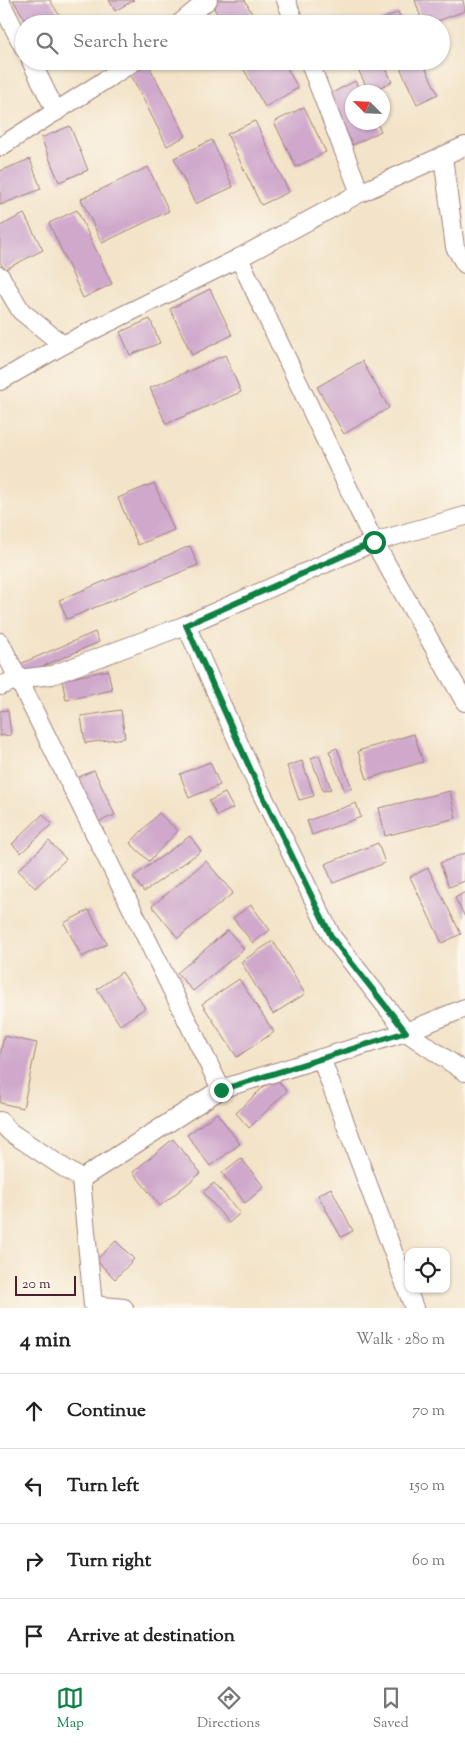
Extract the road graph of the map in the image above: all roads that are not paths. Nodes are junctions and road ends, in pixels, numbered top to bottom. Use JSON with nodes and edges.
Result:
{"nodes":[{"id":1,"x":208,"y":0,"type":"edge"},
{"id":2,"x":286,"y":0,"type":"edge"},
{"id":3,"x":0,"y":1,"type":"edge"},
{"id":4,"x":190,"y":15,"type":"edge"},
{"id":5,"x":292,"y":15,"type":"edge"},
{"id":6,"x":15,"y":30,"type":"edge"},
{"id":7,"x":35,"y":70,"type":"edge"},
{"id":8,"x":121,"y":70,"type":"edge"},
{"id":9,"x":312,"y":70,"type":"edge"},
{"id":10,"x":56,"y":112,"type":"junction"},
{"id":11,"x":465,"y":146,"type":"edge"},
{"id":12,"x":0,"y":147,"type":"edge"},
{"id":13,"x":443,"y":157,"type":"junction"},
{"id":14,"x":360,"y":193,"type":"junction"},
{"id":15,"x":238,"y":258,"type":"junction"},
{"id":16,"x":465,"y":264,"type":"edge"},
{"id":17,"x":0,"y":276,"type":"edge"},
{"id":18,"x":63,"y":345,"type":"junction"},
{"id":19,"x":0,"y":381,"type":"edge"},
{"id":20,"x":465,"y":516,"type":"edge"},
{"id":21,"x":374,"y":542,"type":"junction"},
{"id":22,"x":186,"y":625,"type":"junction"},
{"id":23,"x":0,"y":642,"type":"edge"},
{"id":24,"x":18,"y":679,"type":"junction"},
{"id":25,"x":0,"y":686,"type":"edge"},
{"id":26,"x":465,"y":702,"type":"edge"},
{"id":27,"x":465,"y":1008,"type":"edge"},
{"id":28,"x":406,"y":1032,"type":"junction"},
{"id":29,"x":321,"y":1058,"type":"junction"},
{"id":30,"x":465,"y":1072,"type":"edge"},
{"id":31,"x":221,"y":1090,"type":"junction"},
{"id":32,"x":0,"y":1120,"type":"edge"},
{"id":33,"x":81,"y":1179,"type":"junction"},
{"id":34,"x":124,"y":1308,"type":"edge"},
{"id":35,"x":414,"y":1308,"type":"edge"}],
"edges":[{"from":1,"to":4,"type":"street"},
{"from":2,"to":5,"type":"street"},
{"from":3,"to":6,"type":"street"},
{"from":7,"to":10,"type":"street"},
{"from":8,"to":10,"type":"street"},
{"from":9,"to":14,"type":"street"},
{"from":10,"to":12,"type":"street"},
{"from":11,"to":13,"type":"street"},
{"from":13,"to":14,"type":"street"},
{"from":13,"to":16,"type":"street"},
{"from":14,"to":15,"type":"street"},
{"from":15,"to":18,"type":"street"},
{"from":15,"to":21,"type":"street"},
{"from":17,"to":18,"type":"street"},
{"from":18,"to":19,"type":"street"},
{"from":20,"to":21,"type":"street"},
{"from":21,"to":22,"type":"street"},
{"from":21,"to":26,"type":"street"},
{"from":22,"to":24,"type":"street"},
{"from":22,"to":28,"type":"street"},
{"from":23,"to":24,"type":"street"},
{"from":24,"to":25,"type":"street"},
{"from":24,"to":31,"type":"street"},
{"from":27,"to":28,"type":"street"},
{"from":28,"to":29,"type":"street"},
{"from":28,"to":30,"type":"street"},
{"from":29,"to":31,"type":"street"},
{"from":29,"to":35,"type":"street"},
{"from":31,"to":33,"type":"street"},
{"from":32,"to":33,"type":"street"},
{"from":33,"to":34,"type":"street"}]}
